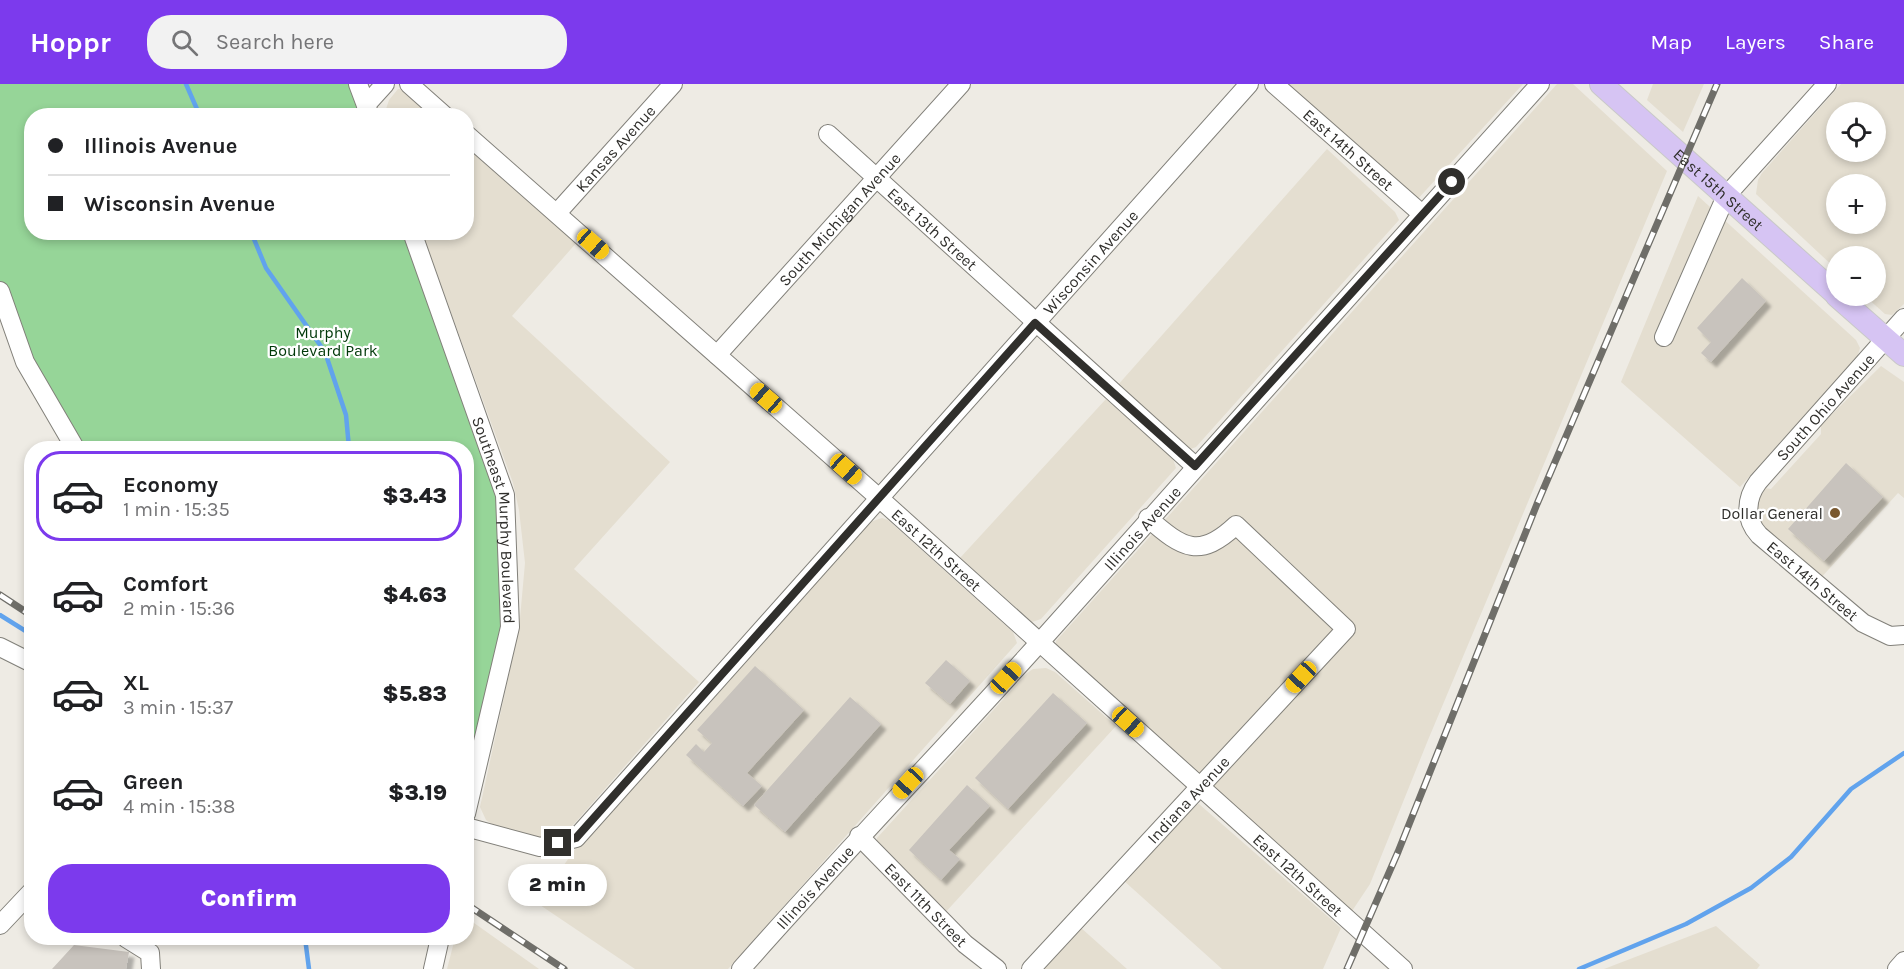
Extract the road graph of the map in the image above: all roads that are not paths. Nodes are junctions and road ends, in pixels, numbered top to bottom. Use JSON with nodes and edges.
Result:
{"nodes":[{"id":1,"x":358,"y":84,"type":"edge"},
{"id":2,"x":386,"y":84,"type":"edge"},
{"id":3,"x":409,"y":84,"type":"edge"},
{"id":4,"x":673,"y":84,"type":"edge"},
{"id":5,"x":961,"y":84,"type":"edge"},
{"id":6,"x":1249,"y":84,"type":"edge"},
{"id":7,"x":1274,"y":84,"type":"edge"},
{"id":8,"x":1540,"y":84,"type":"edge"},
{"id":9,"x":1601,"y":84,"type":"edge"},
{"id":10,"x":1827,"y":84,"type":"edge"},
{"id":11,"x":367,"y":108,"type":"edge"},
{"id":12,"x":369,"y":108,"type":"edge"},
{"id":13,"x":436,"y":108,"type":"edge"},
{"id":14,"x":828,"y":134,"type":"dead end"},
{"id":15,"x":474,"y":141,"type":"edge"},
{"id":16,"x":876,"y":178,"type":"junction"},
{"id":17,"x":1726,"y":196,"type":"junction"},
{"id":18,"x":557,"y":213,"type":"junction"},
{"id":19,"x":1422,"y":214,"type":"junction"},
{"id":20,"x":415,"y":240,"type":"edge"},
{"id":21,"x":1826,"y":285,"type":"edge"},
{"id":22,"x":0,"y":291,"type":"edge"},
{"id":23,"x":1849,"y":306,"type":"edge"},
{"id":24,"x":1904,"y":318,"type":"edge"},
{"id":25,"x":1035,"y":323,"type":"junction"},
{"id":26,"x":1664,"y":337,"type":"dead end"},
{"id":27,"x":1886,"y":339,"type":"junction"},
{"id":28,"x":717,"y":355,"type":"junction"},
{"id":29,"x":1904,"y":355,"type":"edge"},
{"id":30,"x":71,"y":441,"type":"edge"},
{"id":31,"x":1195,"y":466,"type":"junction"},
{"id":32,"x":878,"y":497,"type":"junction"},
{"id":33,"x":1749,"y":498,"type":"joint"},
{"id":34,"x":1148,"y":518,"type":"junction"},
{"id":35,"x":1904,"y":635,"type":"edge"},
{"id":36,"x":1039,"y":643,"type":"junction"},
{"id":37,"x":0,"y":647,"type":"edge"},
{"id":38,"x":24,"y":659,"type":"edge"},
{"id":39,"x":474,"y":767,"type":"edge"},
{"id":40,"x":1199,"y":785,"type":"junction"},
{"id":41,"x":474,"y":829,"type":"edge"},
{"id":42,"x":859,"y":836,"type":"junction"},
{"id":43,"x":24,"y":900,"type":"edge"},
{"id":44,"x":0,"y":925,"type":"edge"},
{"id":45,"x":137,"y":945,"type":"edge"},
{"id":46,"x":438,"y":945,"type":"edge"},
{"id":47,"x":1904,"y":961,"type":"edge"},
{"id":48,"x":151,"y":969,"type":"edge"},
{"id":49,"x":433,"y":969,"type":"edge"},
{"id":50,"x":741,"y":969,"type":"edge"},
{"id":51,"x":997,"y":969,"type":"edge"},
{"id":52,"x":1030,"y":969,"type":"edge"},
{"id":53,"x":1404,"y":969,"type":"edge"},
{"id":54,"x":1897,"y":969,"type":"edge"}],
"edges":[{"from":1,"to":11,"type":"street"},
{"from":2,"to":12,"type":"street"},
{"from":3,"to":13,"type":"street"},
{"from":4,"to":18,"type":"street","name":"Kansas Avenue"},
{"from":5,"to":16,"type":"street","name":"South Michigan Avenue"},
{"from":6,"to":25,"type":"street","name":"Wisconsin Avenue"},
{"from":7,"to":19,"type":"street","name":"East 14th Street"},
{"from":8,"to":19,"type":"street","name":"Illinois Avenue"},
{"from":9,"to":17,"type":"main road","name":"East 15th Street"},
{"from":10,"to":17,"type":"street"},
{"from":14,"to":16,"type":"street","name":"East 13th Street"},
{"from":15,"to":18,"type":"street","name":"East 12th Street"},
{"from":16,"to":25,"type":"street","name":"East 13th Street"},
{"from":16,"to":28,"type":"street","name":"South Michigan Avenue"},
{"from":17,"to":21,"type":"main road","name":"East 15th Street"},
{"from":17,"to":26,"type":"street"},
{"from":18,"to":28,"type":"street","name":"East 12th Street"},
{"from":19,"to":31,"type":"street","name":"Illinois Avenue"},
{"from":20,"to":39,"type":"street","name":"Southeast Murphy Boulevard"},
{"from":22,"to":30,"type":"street"},
{"from":23,"to":27,"type":"main road","name":"East 15th Street"},
{"from":24,"to":27,"type":"street","name":"South Ohio Avenue"},
{"from":25,"to":31,"type":"street","name":"East 13th Street"},
{"from":25,"to":32,"type":"street","name":"Wisconsin Avenue"},
{"from":27,"to":29,"type":"main road","name":"East 15th Street"},
{"from":27,"to":33,"type":"street","name":"South Ohio Avenue"},
{"from":28,"to":32,"type":"street","name":"East 12th Street"},
{"from":31,"to":34,"type":"street","name":"Illinois Avenue"},
{"from":32,"to":36,"type":"street","name":"East 12th Street"},
{"from":32,"to":41,"type":"street","name":"Wisconsin Avenue"},
{"from":33,"to":35,"type":"street","name":"East 14th Street"},
{"from":34,"to":36,"type":"street","name":"Illinois Avenue"},
{"from":34,"to":40,"type":"street","name":"Indiana Avenue"},
{"from":36,"to":40,"type":"street","name":"East 12th Street"},
{"from":36,"to":42,"type":"street","name":"Illinois Avenue"},
{"from":37,"to":38,"type":"street"},
{"from":40,"to":52,"type":"street","name":"Indiana Avenue"},
{"from":40,"to":53,"type":"street","name":"East 12th Street"},
{"from":42,"to":50,"type":"street","name":"Illinois Avenue"},
{"from":42,"to":51,"type":"street","name":"East 11th Street"},
{"from":43,"to":44,"type":"street"},
{"from":45,"to":48,"type":"street"},
{"from":46,"to":49,"type":"street"},
{"from":47,"to":54,"type":"street"}]}
